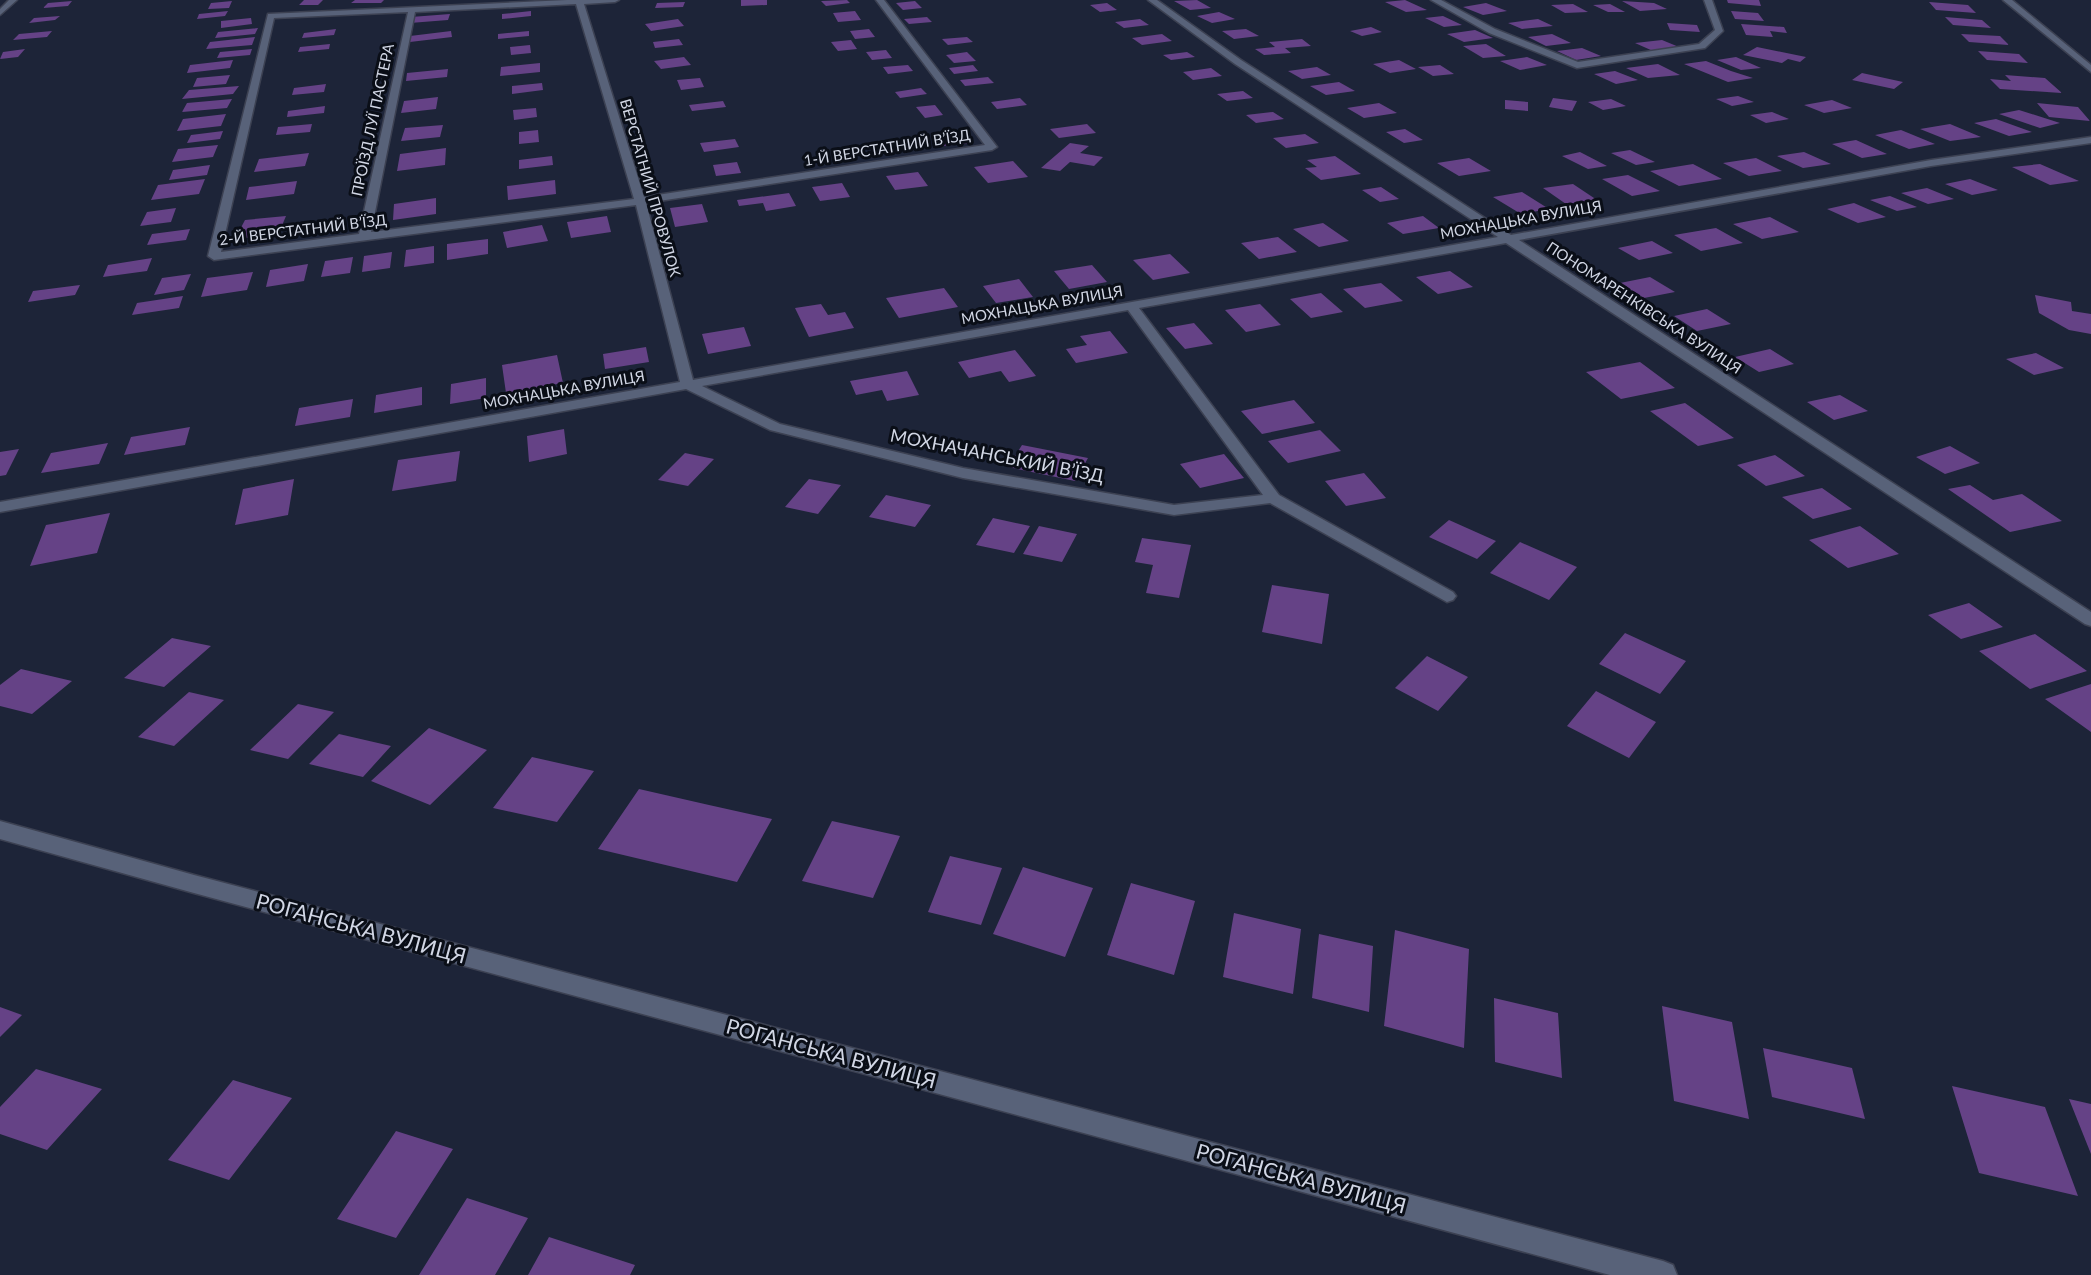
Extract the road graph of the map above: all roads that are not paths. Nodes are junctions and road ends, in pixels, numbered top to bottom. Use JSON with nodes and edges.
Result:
{"nodes":[{"id":1,"x":13,"y":0,"type":"edge"},
{"id":2,"x":615,"y":0,"type":"edge"},
{"id":3,"x":880,"y":0,"type":"edge"},
{"id":4,"x":1152,"y":0,"type":"edge"},
{"id":5,"x":1435,"y":0,"type":"edge"},
{"id":6,"x":1708,"y":0,"type":"edge"},
{"id":7,"x":2007,"y":0,"type":"edge"},
{"id":8,"x":579,"y":1,"type":"edge"},
{"id":9,"x":412,"y":9,"type":"junction"},
{"id":10,"x":0,"y":13,"type":"edge"},
{"id":11,"x":2091,"y":69,"type":"edge"},
{"id":12,"x":2091,"y":140,"type":"edge"},
{"id":13,"x":640,"y":201,"type":"junction"},
{"id":14,"x":364,"y":237,"type":"junction"},
{"id":15,"x":1508,"y":239,"type":"junction"},
{"id":16,"x":1131,"y":306,"type":"junction"},
{"id":17,"x":688,"y":385,"type":"junction"},
{"id":18,"x":1273,"y":498,"type":"junction"},
{"id":19,"x":0,"y":507,"type":"edge"},
{"id":20,"x":1448,"y":596,"type":"dead end"},
{"id":21,"x":2091,"y":620,"type":"edge"},
{"id":22,"x":0,"y":830,"type":"edge"},
{"id":23,"x":1663,"y":1275,"type":"edge"}],
"edges":[{"from":1,"to":10,"type":"street"},
{"from":2,"to":8,"type":"street"},
{"from":3,"to":13,"type":"street","name":"1-Й ВЕРСТАТНИЙ В’ЇЗД"},
{"from":4,"to":15,"type":"street","name":"ПОНОМАРЕНКІВСЬКА ВУЛИЦЯ"},
{"from":5,"to":6,"type":"street"},
{"from":7,"to":11,"type":"street"},
{"from":8,"to":9,"type":"street","name":"2-Й ВЕРСТАТНИЙ В’ЇЗД"},
{"from":8,"to":13,"type":"street","name":"ВЕРСТАТНИЙ ПРОВУЛОК"},
{"from":9,"to":14,"type":"street","name":"ПРОЇЗД ЛУЇ ПАСТЕРА"},
{"from":9,"to":14,"type":"street","name":"2-Й ВЕРСТАТНИЙ В’ЇЗД"},
{"from":12,"to":15,"type":"street","name":"МОХНАЦЬКА ВУЛИЦЯ"},
{"from":13,"to":14,"type":"street","name":"2-Й ВЕРСТАТНИЙ В’ЇЗД"},
{"from":13,"to":17,"type":"street","name":"ВЕРСТАТНИЙ ПРОВУЛОК"},
{"from":15,"to":16,"type":"street","name":"МОХНАЦЬКА ВУЛИЦЯ"},
{"from":15,"to":21,"type":"street","name":"ПОНОМАРЕНКІВСЬКА ВУЛИЦЯ"},
{"from":16,"to":17,"type":"street","name":"МОХНАЦЬКА ВУЛИЦЯ"},
{"from":16,"to":18,"type":"street"},
{"from":17,"to":18,"type":"street","name":"МОХНАЧАНСЬКИЙ В’ЇЗД"},
{"from":17,"to":19,"type":"street","name":"МОХНАЦЬКА ВУЛИЦЯ"},
{"from":18,"to":20,"type":"street"},
{"from":22,"to":23,"type":"street","name":"РОГАНСЬКА ВУЛИЦЯ"}]}
